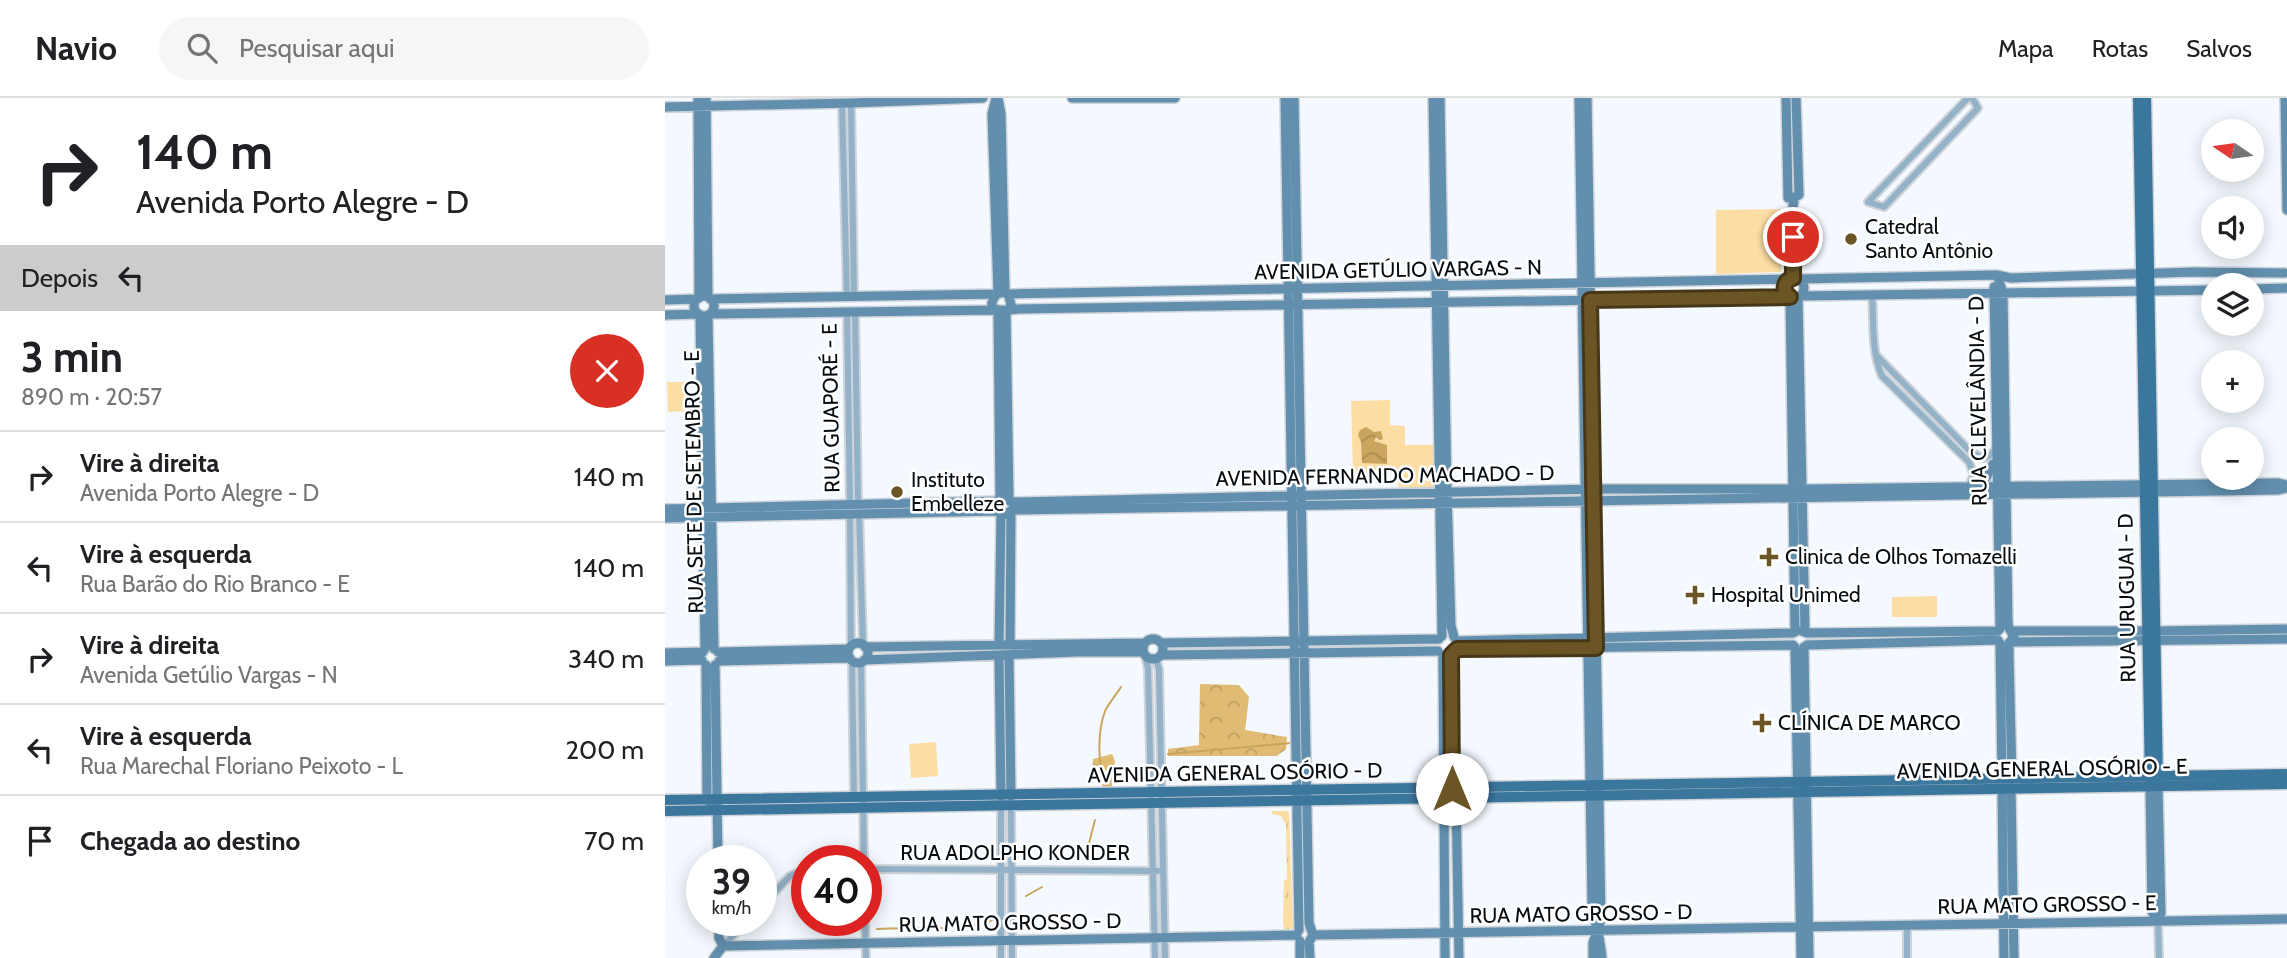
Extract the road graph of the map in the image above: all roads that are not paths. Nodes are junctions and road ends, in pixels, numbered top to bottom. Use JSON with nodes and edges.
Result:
{"nodes":[{"id":1,"x":983,"y":98,"type":"edge"},
{"id":2,"x":997,"y":98,"type":"edge"},
{"id":3,"x":1072,"y":98,"type":"edge"},
{"id":4,"x":1175,"y":98,"type":"edge"},
{"id":5,"x":1285,"y":98,"type":"edge"},
{"id":6,"x":1294,"y":98,"type":"edge"},
{"id":7,"x":1433,"y":98,"type":"edge"},
{"id":8,"x":1440,"y":98,"type":"edge"},
{"id":9,"x":1579,"y":98,"type":"edge"},
{"id":10,"x":1587,"y":98,"type":"edge"},
{"id":11,"x":1786,"y":98,"type":"edge"},
{"id":12,"x":1796,"y":98,"type":"edge"},
{"id":13,"x":1970,"y":98,"type":"edge"},
{"id":14,"x":2138,"y":98,"type":"edge"},
{"id":15,"x":2146,"y":98,"type":"edge"},
{"id":16,"x":2285,"y":98,"type":"edge"},
{"id":17,"x":702,"y":102,"type":"edge"},
{"id":18,"x":846,"y":104,"type":"junction"},
{"id":19,"x":665,"y":107,"type":"edge"},
{"id":20,"x":843,"y":125,"type":"junction"},
{"id":21,"x":851,"y":125,"type":"junction"},
{"id":22,"x":1795,"y":197,"type":"junction"},
{"id":23,"x":2287,"y":210,"type":"edge"},
{"id":24,"x":850,"y":271,"type":"junction"},
{"id":25,"x":2145,"y":273,"type":"junction"},
{"id":26,"x":2286,"y":273,"type":"edge"},
{"id":27,"x":1997,"y":275,"type":"junction"},
{"id":28,"x":1794,"y":279,"type":"junction"},
{"id":29,"x":1586,"y":284,"type":"junction"},
{"id":30,"x":1440,"y":285,"type":"junction"},
{"id":31,"x":2287,"y":288,"type":"edge"},
{"id":32,"x":2264,"y":289,"type":"edge"},
{"id":33,"x":1293,"y":290,"type":"junction"},
{"id":34,"x":2201,"y":290,"type":"edge"},
{"id":35,"x":2145,"y":292,"type":"junction"},
{"id":36,"x":1002,"y":293,"type":"junction"},
{"id":37,"x":1998,"y":293,"type":"junction"},
{"id":38,"x":1872,"y":294,"type":"junction"},
{"id":39,"x":851,"y":296,"type":"junction"},
{"id":40,"x":1795,"y":297,"type":"junction"},
{"id":41,"x":703,"y":298,"type":"junction"},
{"id":42,"x":665,"y":300,"type":"edge"},
{"id":43,"x":1586,"y":300,"type":"junction"},
{"id":44,"x":1440,"y":302,"type":"junction"},
{"id":45,"x":1293,"y":305,"type":"junction"},
{"id":46,"x":1002,"y":310,"type":"junction"},
{"id":47,"x":851,"y":312,"type":"junction"},
{"id":48,"x":704,"y":315,"type":"junction"},
{"id":49,"x":665,"y":316,"type":"edge"},
{"id":50,"x":1996,"y":449,"type":"junction"},
{"id":51,"x":1968,"y":454,"type":"junction"},
{"id":52,"x":2287,"y":486,"type":"edge"},
{"id":53,"x":1968,"y":487,"type":"junction"},
{"id":54,"x":1589,"y":489,"type":"junction"},
{"id":55,"x":2148,"y":489,"type":"junction"},
{"id":56,"x":2001,"y":491,"type":"junction"},
{"id":57,"x":1797,"y":493,"type":"junction"},
{"id":58,"x":1297,"y":494,"type":"junction"},
{"id":59,"x":1443,"y":497,"type":"junction"},
{"id":60,"x":1589,"y":500,"type":"junction"},
{"id":61,"x":1005,"y":506,"type":"junction"},
{"id":62,"x":1297,"y":507,"type":"junction"},
{"id":63,"x":854,"y":508,"type":"junction"},
{"id":64,"x":665,"y":509,"type":"edge"},
{"id":65,"x":707,"y":513,"type":"junction"},
{"id":66,"x":665,"y":517,"type":"edge"},
{"id":67,"x":1443,"y":523,"type":"junction"},
{"id":68,"x":2287,"y":629,"type":"edge"},
{"id":69,"x":1800,"y":632,"type":"junction"},
{"id":70,"x":2230,"y":634,"type":"junction"},
{"id":71,"x":1708,"y":636,"type":"junction"},
{"id":72,"x":2005,"y":636,"type":"junction"},
{"id":73,"x":2151,"y":636,"type":"junction"},
{"id":74,"x":1440,"y":638,"type":"junction"},
{"id":75,"x":2287,"y":639,"type":"edge"},
{"id":76,"x":1161,"y":643,"type":"junction"},
{"id":77,"x":1299,"y":643,"type":"junction"},
{"id":78,"x":1592,"y":643,"type":"junction"},
{"id":79,"x":864,"y":646,"type":"junction"},
{"id":80,"x":1800,"y":646,"type":"junction"},
{"id":81,"x":1709,"y":647,"type":"junction"},
{"id":82,"x":1450,"y":648,"type":"junction"},
{"id":83,"x":1010,"y":650,"type":"junction"},
{"id":84,"x":1144,"y":650,"type":"junction"},
{"id":85,"x":999,"y":651,"type":"junction"},
{"id":86,"x":665,"y":653,"type":"edge"},
{"id":87,"x":1299,"y":653,"type":"junction"},
{"id":88,"x":854,"y":656,"type":"junction"},
{"id":89,"x":710,"y":657,"type":"junction"},
{"id":90,"x":1159,"y":657,"type":"junction"},
{"id":91,"x":665,"y":661,"type":"edge"},
{"id":92,"x":1005,"y":744,"type":"junction"},
{"id":93,"x":2287,"y":774,"type":"edge"},
{"id":94,"x":2154,"y":781,"type":"junction"},
{"id":95,"x":2007,"y":783,"type":"junction"},
{"id":96,"x":2287,"y":784,"type":"edge"},
{"id":97,"x":1802,"y":787,"type":"junction"},
{"id":98,"x":1594,"y":791,"type":"junction"},
{"id":99,"x":1448,"y":793,"type":"junction"},
{"id":100,"x":1302,"y":796,"type":"junction"},
{"id":101,"x":1157,"y":799,"type":"junction"},
{"id":102,"x":665,"y":800,"type":"edge"},
{"id":103,"x":1006,"y":801,"type":"junction"},
{"id":104,"x":714,"y":803,"type":"junction"},
{"id":105,"x":859,"y":803,"type":"junction"},
{"id":106,"x":665,"y":811,"type":"edge"},
{"id":107,"x":717,"y":845,"type":"edge"},
{"id":108,"x":863,"y":845,"type":"edge"},
{"id":109,"x":1444,"y":863,"type":"junction"},
{"id":110,"x":1457,"y":863,"type":"junction"},
{"id":111,"x":882,"y":869,"type":"edge"},
{"id":112,"x":1001,"y":870,"type":"junction"},
{"id":113,"x":1011,"y":870,"type":"junction"},
{"id":114,"x":1154,"y":871,"type":"junction"},
{"id":115,"x":1163,"y":871,"type":"junction"},
{"id":116,"x":791,"y":876,"type":"edge"},
{"id":117,"x":777,"y":889,"type":"edge"},
{"id":118,"x":2287,"y":919,"type":"edge"},
{"id":119,"x":2158,"y":920,"type":"junction"},
{"id":120,"x":2008,"y":924,"type":"junction"},
{"id":121,"x":1907,"y":926,"type":"junction"},
{"id":122,"x":1804,"y":928,"type":"junction"},
{"id":123,"x":1597,"y":931,"type":"junction"},
{"id":124,"x":1445,"y":933,"type":"junction"},
{"id":125,"x":1459,"y":933,"type":"junction"},
{"id":126,"x":1305,"y":935,"type":"junction"},
{"id":127,"x":719,"y":936,"type":"edge"},
{"id":128,"x":733,"y":936,"type":"edge"},
{"id":129,"x":866,"y":936,"type":"edge"},
{"id":130,"x":1159,"y":938,"type":"junction"},
{"id":131,"x":1012,"y":940,"type":"junction"},
{"id":132,"x":1001,"y":941,"type":"junction"},
{"id":133,"x":866,"y":943,"type":"junction"},
{"id":134,"x":723,"y":946,"type":"junction"},
{"id":135,"x":714,"y":958,"type":"edge"},
{"id":136,"x":866,"y":958,"type":"edge"},
{"id":137,"x":1001,"y":958,"type":"edge"},
{"id":138,"x":1012,"y":958,"type":"edge"},
{"id":139,"x":1155,"y":958,"type":"edge"},
{"id":140,"x":1165,"y":958,"type":"edge"},
{"id":141,"x":1300,"y":958,"type":"edge"},
{"id":142,"x":1310,"y":958,"type":"edge"},
{"id":143,"x":1445,"y":958,"type":"edge"},
{"id":144,"x":1459,"y":958,"type":"edge"},
{"id":145,"x":1593,"y":958,"type":"edge"},
{"id":146,"x":1602,"y":958,"type":"edge"},
{"id":147,"x":1801,"y":958,"type":"edge"},
{"id":148,"x":1809,"y":958,"type":"edge"},
{"id":149,"x":1907,"y":958,"type":"edge"},
{"id":150,"x":2004,"y":958,"type":"edge"},
{"id":151,"x":2014,"y":958,"type":"edge"},
{"id":152,"x":2159,"y":958,"type":"edge"}],
"edges":[{"from":1,"to":18,"type":"street"},
{"from":2,"to":36,"type":"street"},
{"from":3,"to":4,"type":"street"},
{"from":5,"to":33,"type":"street"},
{"from":6,"to":33,"type":"street"},
{"from":7,"to":30,"type":"street"},
{"from":8,"to":30,"type":"street"},
{"from":9,"to":29,"type":"street"},
{"from":10,"to":29,"type":"street"},
{"from":11,"to":22,"type":"street"},
{"from":12,"to":22,"type":"street"},
{"from":13,"to":13,"type":"street"},
{"from":14,"to":25,"type":"main road"},
{"from":15,"to":25,"type":"main road"},
{"from":16,"to":23,"type":"street"},
{"from":17,"to":18,"type":"street"},
{"from":17,"to":19,"type":"street"},
{"from":17,"to":41,"type":"street"},
{"from":18,"to":20,"type":"street"},
{"from":18,"to":21,"type":"street"},
{"from":20,"to":21,"type":"street"},
{"from":20,"to":24,"type":"street"},
{"from":21,"to":24,"type":"street"},
{"from":22,"to":28,"type":"street"},
{"from":24,"to":39,"type":"street"},
{"from":25,"to":26,"type":"street","name":"AVENIDA GETÚLIO VARGAS - N"},
{"from":25,"to":27,"type":"street","name":"AVENIDA GETÚLIO VARGAS - N"},
{"from":25,"to":35,"type":"main road","name":"RUA URUGUAI - D"},
{"from":26,"to":31,"type":"street"},
{"from":27,"to":28,"type":"street","name":"AVENIDA GETÚLIO VARGAS - N"},
{"from":27,"to":37,"type":"street","name":"RUA CLEVELÂNDIA - D"},
{"from":28,"to":29,"type":"street","name":"AVENIDA GETÚLIO VARGAS - N"},
{"from":28,"to":40,"type":"street"},
{"from":28,"to":40,"type":"street"},
{"from":29,"to":30,"type":"street","name":"AVENIDA GETÚLIO VARGAS - N"},
{"from":29,"to":43,"type":"street"},
{"from":30,"to":33,"type":"street","name":"AVENIDA GETÚLIO VARGAS - N"},
{"from":30,"to":44,"type":"street"},
{"from":31,"to":32,"type":"street"},
{"from":33,"to":36,"type":"street","name":"AVENIDA GETÚLIO VARGAS - N"},
{"from":33,"to":45,"type":"street"},
{"from":34,"to":35,"type":"street","name":"AVENIDA GETÚLIO VARGAS - N"},
{"from":35,"to":37,"type":"street","name":"AVENIDA GETÚLIO VARGAS - N"},
{"from":35,"to":55,"type":"main road","name":"RUA URUGUAI - D"},
{"from":36,"to":39,"type":"street","name":"AVENIDA GETÚLIO VARGAS - N"},
{"from":36,"to":46,"type":"street"},
{"from":36,"to":46,"type":"street"},
{"from":37,"to":38,"type":"street","name":"AVENIDA GETÚLIO VARGAS - N"},
{"from":37,"to":50,"type":"street","name":"RUA CLEVELÂNDIA - D"},
{"from":37,"to":56,"type":"street","name":"RUA CLEVELÂNDIA - D"},
{"from":38,"to":40,"type":"street","name":"AVENIDA GETÚLIO VARGAS - N"},
{"from":38,"to":51,"type":"street"},
{"from":39,"to":41,"type":"street","name":"AVENIDA GETÚLIO VARGAS - N"},
{"from":40,"to":43,"type":"street","name":"AVENIDA GETÚLIO VARGAS - N"},
{"from":40,"to":57,"type":"street"},
{"from":41,"to":42,"type":"street","name":"AVENIDA GETÚLIO VARGAS - N"},
{"from":41,"to":48,"type":"street"},
{"from":41,"to":48,"type":"street"},
{"from":43,"to":44,"type":"street","name":"AVENIDA GETÚLIO VARGAS - N"},
{"from":43,"to":54,"type":"street"},
{"from":44,"to":45,"type":"street","name":"AVENIDA GETÚLIO VARGAS - N"},
{"from":44,"to":59,"type":"street"},
{"from":45,"to":46,"type":"street","name":"AVENIDA GETÚLIO VARGAS - N"},
{"from":45,"to":58,"type":"street"},
{"from":46,"to":47,"type":"street","name":"AVENIDA GETÚLIO VARGAS - N"},
{"from":46,"to":61,"type":"street"},
{"from":47,"to":48,"type":"street","name":"AVENIDA GETÚLIO VARGAS - N"},
{"from":47,"to":63,"type":"street","name":"RUA GUAPORÉ - E"},
{"from":48,"to":49,"type":"street","name":"AVENIDA GETÚLIO VARGAS - N"},
{"from":48,"to":65,"type":"street","name":"RUA SETE DE SETEMBRO - E"},
{"from":50,"to":51,"type":"street"},
{"from":50,"to":53,"type":"street"},
{"from":50,"to":56,"type":"street","name":"RUA CLEVELÂNDIA - D"},
{"from":51,"to":53,"type":"street"},
{"from":52,"to":55,"type":"street"},
{"from":53,"to":56,"type":"street"},
{"from":53,"to":57,"type":"street"},
{"from":54,"to":57,"type":"street","name":"AVENIDA FERNANDO MACHADO - D"},
{"from":54,"to":59,"type":"street","name":"AVENIDA FERNANDO MACHADO - D"},
{"from":54,"to":60,"type":"street"},
{"from":55,"to":56,"type":"street"},
{"from":55,"to":73,"type":"main road","name":"RUA URUGUAI - D"},
{"from":56,"to":57,"type":"street"},
{"from":56,"to":72,"type":"street","name":"RUA CLEVELÂNDIA - D"},
{"from":57,"to":60,"type":"street","name":"AVENIDA FERNANDO MACHADO - D"},
{"from":57,"to":69,"type":"street"},
{"from":58,"to":59,"type":"street","name":"AVENIDA FERNANDO MACHADO - D"},
{"from":58,"to":61,"type":"street","name":"AVENIDA FERNANDO MACHADO - D"},
{"from":58,"to":62,"type":"street"},
{"from":59,"to":60,"type":"street","name":"AVENIDA FERNANDO MACHADO - D"},
{"from":59,"to":62,"type":"street","name":"AVENIDA FERNANDO MACHADO - D"},
{"from":59,"to":67,"type":"street"},
{"from":60,"to":78,"type":"street"},
{"from":61,"to":62,"type":"street","name":"AVENIDA FERNANDO MACHADO - D"},
{"from":61,"to":63,"type":"street","name":"AVENIDA FERNANDO MACHADO - D"},
{"from":61,"to":83,"type":"street"},
{"from":61,"to":85,"type":"street"},
{"from":62,"to":77,"type":"street"},
{"from":63,"to":65,"type":"street","name":"AVENIDA FERNANDO MACHADO - D"},
{"from":63,"to":79,"type":"street","name":"RUA GUAPORÉ - E"},
{"from":63,"to":88,"type":"street","name":"RUA GUAPORÉ - E"},
{"from":64,"to":65,"type":"street","name":"AVENIDA FERNANDO MACHADO - D"},
{"from":65,"to":66,"type":"street","name":"AVENIDA FERNANDO MACHADO - D"},
{"from":65,"to":89,"type":"street","name":"RUA SETE DE SETEMBRO - E"},
{"from":67,"to":74,"type":"street"},
{"from":67,"to":82,"type":"street"},
{"from":68,"to":70,"type":"street"},
{"from":69,"to":71,"type":"street"},
{"from":69,"to":72,"type":"street"},
{"from":69,"to":80,"type":"street"},
{"from":69,"to":80,"type":"street"},
{"from":70,"to":73,"type":"street"},
{"from":70,"to":75,"type":"street"},
{"from":71,"to":78,"type":"street"},
{"from":71,"to":81,"type":"street"},
{"from":72,"to":73,"type":"street"},
{"from":72,"to":80,"type":"street"},
{"from":72,"to":95,"type":"street","name":"RUA CLEVELÂNDIA - D"},
{"from":73,"to":94,"type":"main road","name":"RUA URUGUAI - D"},
{"from":74,"to":77,"type":"street"},
{"from":74,"to":82,"type":"street"},
{"from":74,"to":82,"type":"street"},
{"from":76,"to":77,"type":"street"},
{"from":76,"to":84,"type":"street"},
{"from":76,"to":90,"type":"street"},
{"from":77,"to":87,"type":"street"},
{"from":78,"to":81,"type":"street"},
{"from":78,"to":82,"type":"street"},
{"from":78,"to":98,"type":"street"},
{"from":79,"to":85,"type":"street"},
{"from":79,"to":88,"type":"street"},
{"from":79,"to":88,"type":"street"},
{"from":80,"to":81,"type":"street"},
{"from":80,"to":97,"type":"street"},
{"from":82,"to":87,"type":"street"},
{"from":82,"to":99,"type":"street"},
{"from":83,"to":84,"type":"street"},
{"from":83,"to":85,"type":"street"},
{"from":83,"to":92,"type":"street"},
{"from":84,"to":90,"type":"street"},
{"from":84,"to":101,"type":"street"},
{"from":85,"to":88,"type":"street"},
{"from":85,"to":92,"type":"street"},
{"from":86,"to":89,"type":"street"},
{"from":87,"to":90,"type":"street"},
{"from":87,"to":100,"type":"street"},
{"from":88,"to":89,"type":"street"},
{"from":88,"to":105,"type":"street","name":"RUA GUAPORÉ - E"},
{"from":89,"to":91,"type":"street"},
{"from":89,"to":104,"type":"street","name":"RUA SETE DE SETEMBRO - E"},
{"from":90,"to":101,"type":"street"},
{"from":92,"to":103,"type":"street"},
{"from":93,"to":94,"type":"main road","name":"AVENIDA GENERAL OSÓRIO - E"},
{"from":94,"to":95,"type":"main road","name":"AVENIDA GENERAL OSÓRIO - E"},
{"from":94,"to":96,"type":"main road","name":"AVENIDA GENERAL OSÓRIO - E"},
{"from":94,"to":119,"type":"street","name":"RUA URUGUAI - D"},
{"from":95,"to":97,"type":"main road","name":"AVENIDA GENERAL OSÓRIO - E"},
{"from":95,"to":120,"type":"street","name":"RUA CLEVELÂNDIA - D"},
{"from":97,"to":98,"type":"main road","name":"AVENIDA GENERAL OSÓRIO - D"},
{"from":97,"to":122,"type":"street"},
{"from":98,"to":99,"type":"main road","name":"AVENIDA GENERAL OSÓRIO - D"},
{"from":98,"to":123,"type":"street"},
{"from":99,"to":100,"type":"main road","name":"AVENIDA GENERAL OSÓRIO - D"},
{"from":99,"to":109,"type":"street"},
{"from":99,"to":110,"type":"street"},
{"from":100,"to":101,"type":"main road","name":"AVENIDA GENERAL OSÓRIO - D"},
{"from":100,"to":126,"type":"street"},
{"from":101,"to":103,"type":"main road","name":"AVENIDA GENERAL OSÓRIO - D"},
{"from":101,"to":114,"type":"street"},
{"from":101,"to":115,"type":"street"},
{"from":102,"to":104,"type":"main road","name":"AVENIDA GENERAL OSÓRIO - D"},
{"from":103,"to":105,"type":"main road","name":"AVENIDA GENERAL OSÓRIO - D"},
{"from":103,"to":112,"type":"street"},
{"from":103,"to":113,"type":"street"},
{"from":104,"to":105,"type":"main road","name":"AVENIDA GENERAL OSÓRIO - D"},
{"from":104,"to":106,"type":"main road","name":"AVENIDA GENERAL OSÓRIO - D"},
{"from":104,"to":107,"type":"street","name":"RUA SETE DE SETEMBRO - E"},
{"from":105,"to":108,"type":"street","name":"RUA GUAPORÉ - E"},
{"from":109,"to":110,"type":"street"},
{"from":109,"to":124,"type":"street"},
{"from":110,"to":125,"type":"street"},
{"from":111,"to":112,"type":"street","name":"RUA ADOLPHO KONDER"},
{"from":112,"to":113,"type":"street","name":"RUA ADOLPHO KONDER"},
{"from":112,"to":132,"type":"street"},
{"from":113,"to":114,"type":"street","name":"RUA ADOLPHO KONDER"},
{"from":113,"to":131,"type":"street"},
{"from":114,"to":115,"type":"street","name":"RUA ADOLPHO KONDER"},
{"from":114,"to":130,"type":"street"},
{"from":115,"to":130,"type":"street"},
{"from":116,"to":117,"type":"street"},
{"from":118,"to":119,"type":"street","name":"RUA MATO GROSSO - E"},
{"from":119,"to":120,"type":"street","name":"RUA MATO GROSSO - E"},
{"from":119,"to":152,"type":"street","name":"RUA URUGUAI - D"},
{"from":120,"to":121,"type":"street","name":"RUA MATO GROSSO - E"},
{"from":120,"to":150,"type":"street","name":"RUA CLEVELÂNDIA - D"},
{"from":120,"to":151,"type":"street","name":"RUA CLEVELÂNDIA - D"},
{"from":121,"to":122,"type":"street","name":"RUA MATO GROSSO - E"},
{"from":121,"to":149,"type":"street"},
{"from":122,"to":123,"type":"street","name":"RUA MATO GROSSO - D"},
{"from":122,"to":147,"type":"street"},
{"from":122,"to":148,"type":"street"},
{"from":123,"to":125,"type":"street","name":"RUA MATO GROSSO - D"},
{"from":123,"to":145,"type":"street"},
{"from":123,"to":146,"type":"street"},
{"from":124,"to":125,"type":"street","name":"RUA MATO GROSSO - D"},
{"from":124,"to":126,"type":"street","name":"RUA MATO GROSSO - D"},
{"from":124,"to":143,"type":"street"},
{"from":125,"to":144,"type":"street"},
{"from":126,"to":130,"type":"street","name":"RUA MATO GROSSO - D"},
{"from":126,"to":141,"type":"street"},
{"from":126,"to":142,"type":"street"},
{"from":127,"to":134,"type":"street"},
{"from":128,"to":134,"type":"street"},
{"from":129,"to":133,"type":"street"},
{"from":130,"to":131,"type":"street","name":"RUA MATO GROSSO - D"},
{"from":130,"to":139,"type":"street"},
{"from":130,"to":140,"type":"street"},
{"from":131,"to":132,"type":"street","name":"RUA MATO GROSSO - D"},
{"from":131,"to":138,"type":"street"},
{"from":132,"to":133,"type":"street","name":"RUA MATO GROSSO - D"},
{"from":132,"to":137,"type":"street"},
{"from":133,"to":134,"type":"street","name":"RUA MATO GROSSO - D"},
{"from":133,"to":136,"type":"street"},
{"from":134,"to":135,"type":"street"}]}
